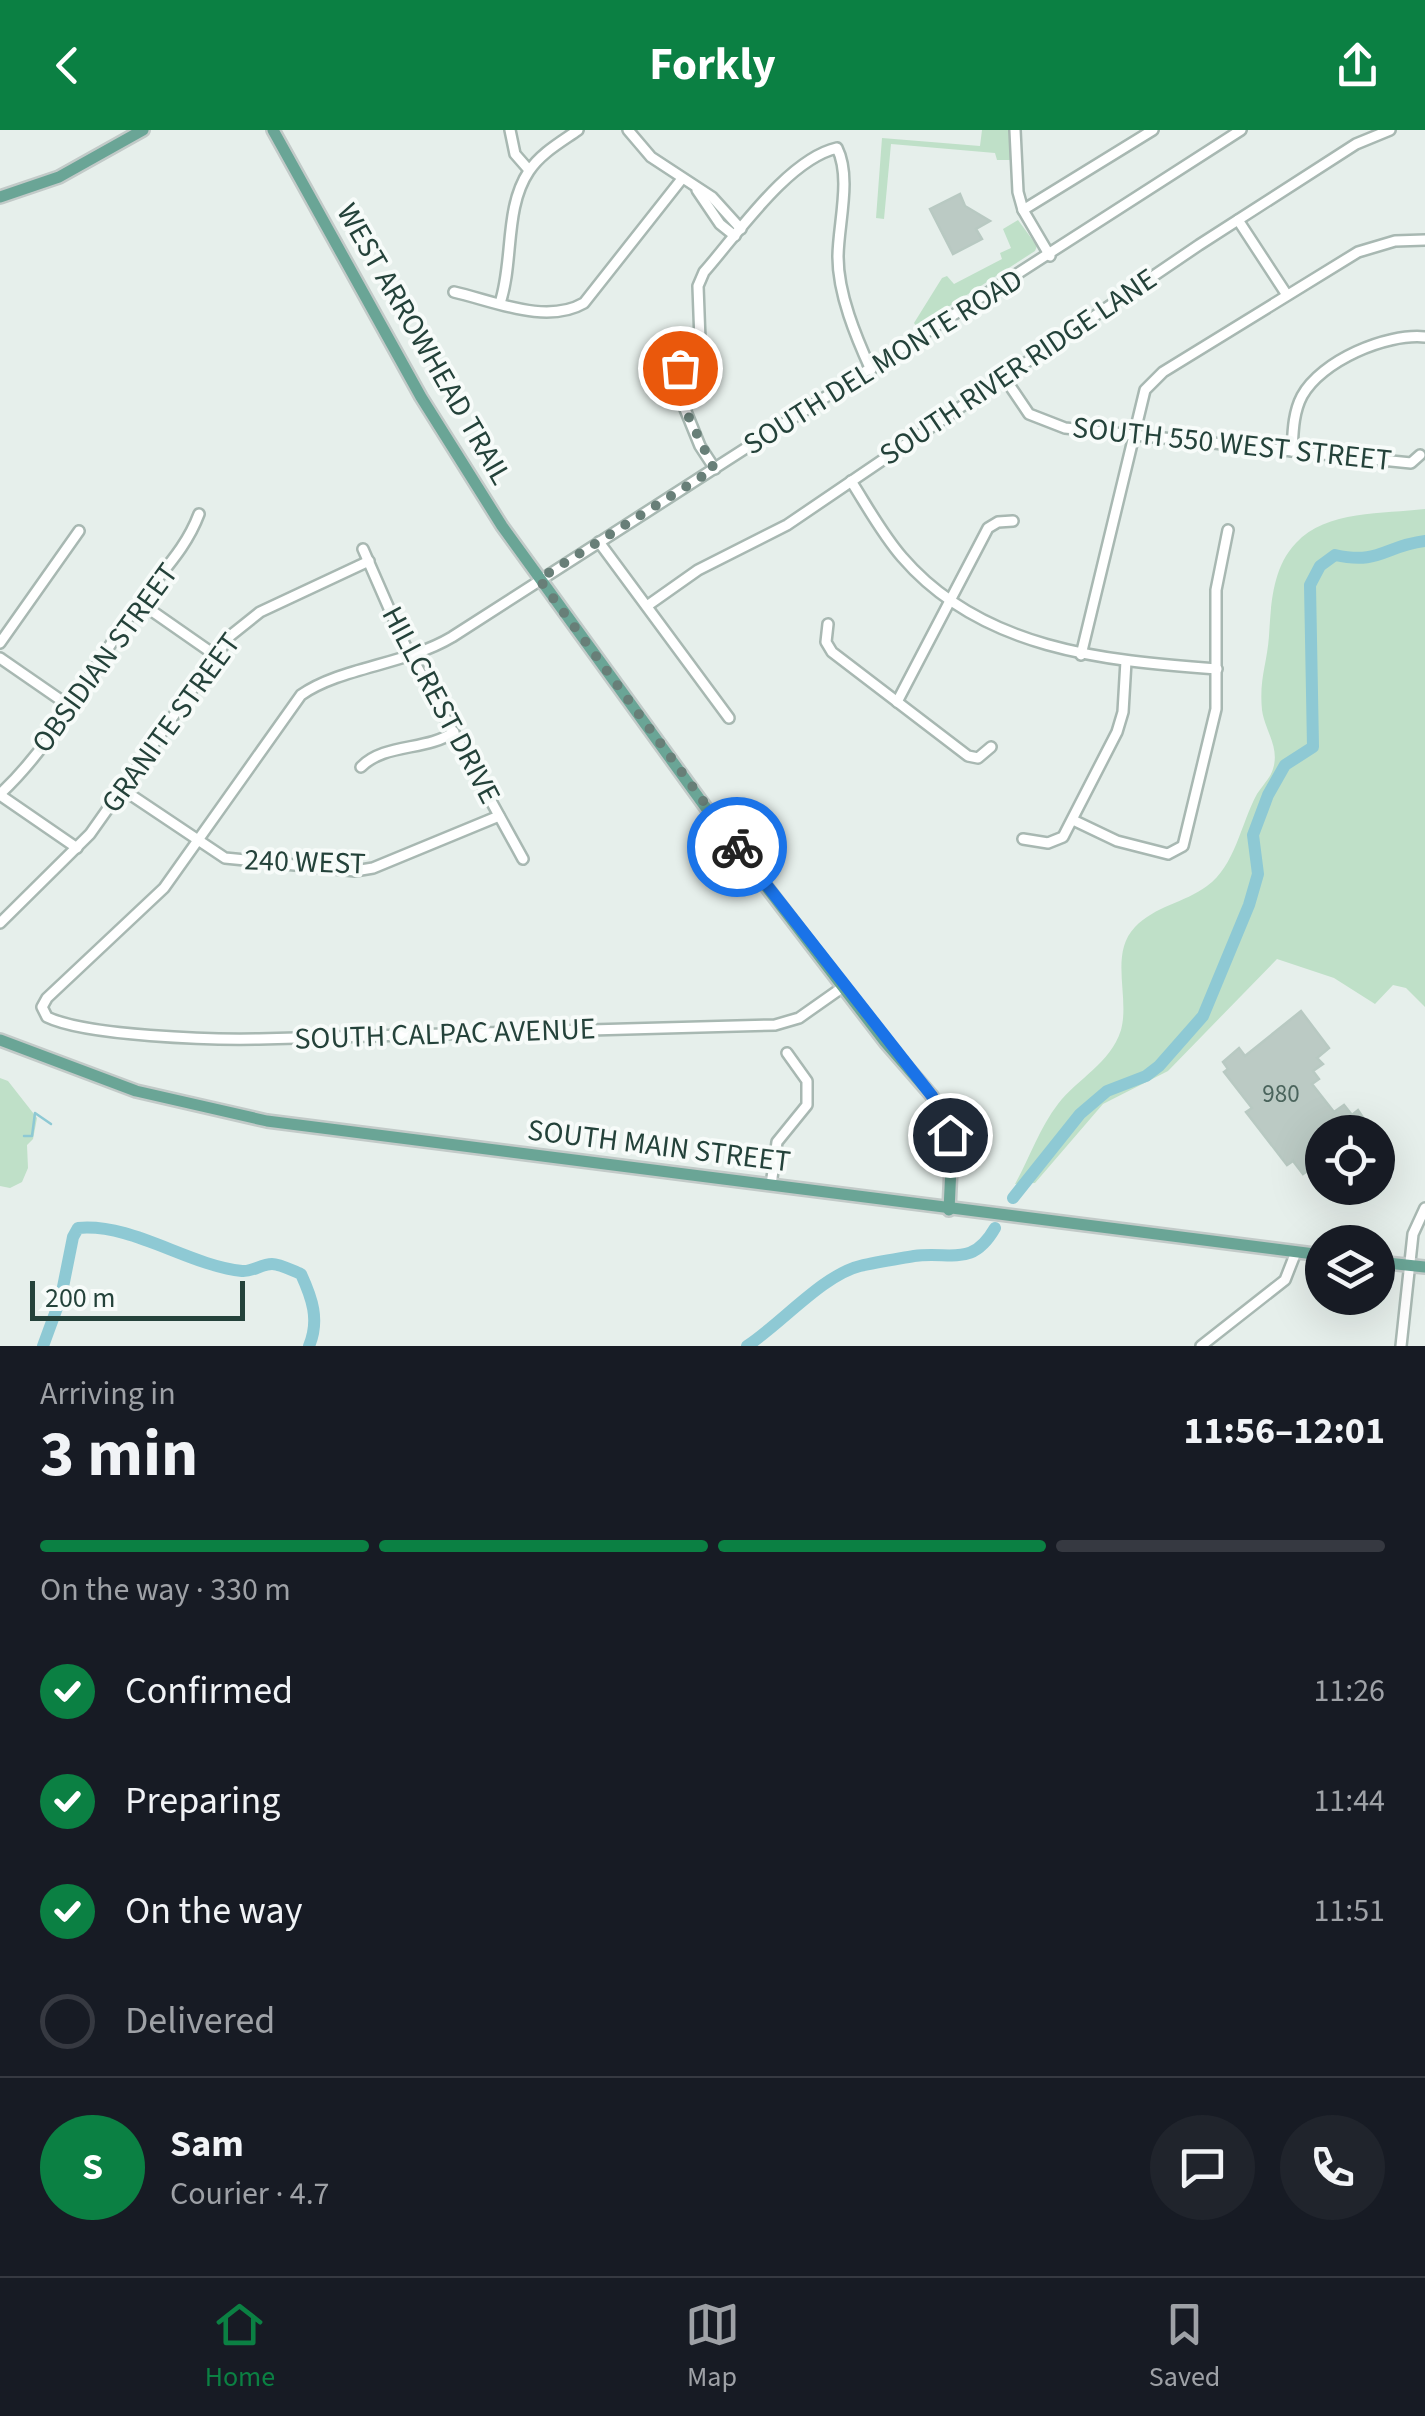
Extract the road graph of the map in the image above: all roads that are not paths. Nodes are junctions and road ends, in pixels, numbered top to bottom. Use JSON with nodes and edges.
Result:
{"nodes":[{"id":1,"x":143,"y":130,"type":"edge"},
{"id":2,"x":273,"y":130,"type":"edge"},
{"id":3,"x":510,"y":130,"type":"edge"},
{"id":4,"x":578,"y":130,"type":"edge"},
{"id":5,"x":628,"y":130,"type":"edge"},
{"id":6,"x":1015,"y":130,"type":"edge"},
{"id":7,"x":1153,"y":130,"type":"edge"},
{"id":8,"x":1241,"y":130,"type":"edge"},
{"id":9,"x":1390,"y":130,"type":"edge"},
{"id":10,"x":530,"y":170,"type":"junction"},
{"id":11,"x":681,"y":180,"type":"junction"},
{"id":12,"x":0,"y":197,"type":"edge"},
{"id":13,"x":1022,"y":210,"type":"junction"},
{"id":14,"x":1238,"y":220,"type":"junction"},
{"id":15,"x":738,"y":233,"type":"junction"},
{"id":16,"x":1425,"y":240,"type":"edge"},
{"id":17,"x":1050,"y":256,"type":"junction"},
{"id":18,"x":454,"y":292,"type":"dead end"},
{"id":19,"x":1288,"y":295,"type":"junction"},
{"id":20,"x":500,"y":303,"type":"junction"},
{"id":21,"x":1425,"y":337,"type":"edge"},
{"id":22,"x":871,"y":370,"type":"junction"},
{"id":23,"x":1004,"y":377,"type":"junction"},
{"id":24,"x":1134,"y":434,"type":"junction"},
{"id":25,"x":1292,"y":451,"type":"junction"},
{"id":26,"x":1420,"y":455,"type":"dead end"},
{"id":27,"x":714,"y":469,"type":"junction"},
{"id":28,"x":851,"y":481,"type":"junction"},
{"id":29,"x":199,"y":514,"type":"dead end"},
{"id":30,"x":1013,"y":521,"type":"dead end"},
{"id":31,"x":79,"y":530,"type":"dead end"},
{"id":32,"x":1228,"y":530,"type":"dead end"},
{"id":33,"x":599,"y":542,"type":"junction"},
{"id":34,"x":363,"y":548,"type":"dead end"},
{"id":35,"x":368,"y":562,"type":"junction"},
{"id":36,"x":539,"y":579,"type":"junction"},
{"id":37,"x":951,"y":599,"type":"junction"},
{"id":38,"x":139,"y":602,"type":"junction"},
{"id":39,"x":648,"y":606,"type":"junction"},
{"id":40,"x":828,"y":624,"type":"dead end"},
{"id":41,"x":0,"y":643,"type":"edge"},
{"id":42,"x":215,"y":655,"type":"junction"},
{"id":43,"x":1081,"y":656,"type":"junction"},
{"id":44,"x":412,"y":657,"type":"junction"},
{"id":45,"x":0,"y":658,"type":"edge"},
{"id":46,"x":1126,"y":661,"type":"junction"},
{"id":47,"x":1217,"y":669,"type":"junction"},
{"id":48,"x":897,"y":702,"type":"junction"},
{"id":49,"x":68,"y":705,"type":"junction"},
{"id":50,"x":729,"y":718,"type":"dead end"},
{"id":51,"x":454,"y":732,"type":"junction"},
{"id":52,"x":990,"y":747,"type":"dead end"},
{"id":53,"x":361,"y":767,"type":"dead end"},
{"id":54,"x":122,"y":789,"type":"junction"},
{"id":55,"x":0,"y":794,"type":"edge"},
{"id":56,"x":499,"y":816,"type":"junction"},
{"id":57,"x":1073,"y":820,"type":"junction"},
{"id":58,"x":1023,"y":839,"type":"dead end"},
{"id":59,"x":197,"y":840,"type":"junction"},
{"id":60,"x":77,"y":848,"type":"junction"},
{"id":61,"x":523,"y":860,"type":"dead end"},
{"id":62,"x":0,"y":923,"type":"edge"},
{"id":63,"x":843,"y":987,"type":"junction"},
{"id":64,"x":42,"y":1010,"type":"joint"},
{"id":65,"x":0,"y":1040,"type":"edge"},
{"id":66,"x":787,"y":1053,"type":"dead end"},
{"id":67,"x":771,"y":1186,"type":"junction"},
{"id":68,"x":1425,"y":1208,"type":"edge"},
{"id":69,"x":948,"y":1210,"type":"junction"},
{"id":70,"x":1296,"y":1252,"type":"junction"},
{"id":71,"x":1305,"y":1253,"type":"edge"},
{"id":72,"x":1395,"y":1264,"type":"edge"},
{"id":73,"x":1410,"y":1265,"type":"junction"},
{"id":74,"x":1425,"y":1267,"type":"edge"},
{"id":75,"x":1202,"y":1346,"type":"edge"},
{"id":76,"x":1401,"y":1346,"type":"edge"}],
"edges":[{"from":1,"to":12,"type":"main road"},
{"from":2,"to":36,"type":"main road","name":"WEST ARROWHEAD TRAIL"},
{"from":3,"to":10,"type":"street"},
{"from":4,"to":10,"type":"street"},
{"from":5,"to":11,"type":"street"},
{"from":6,"to":13,"type":"street"},
{"from":7,"to":13,"type":"street"},
{"from":8,"to":17,"type":"street","name":"SOUTH DEL MONTE ROAD"},
{"from":9,"to":14,"type":"street","name":"SOUTH RIVER RIDGE LANE"},
{"from":10,"to":20,"type":"street"},
{"from":11,"to":15,"type":"street"},
{"from":11,"to":20,"type":"street"},
{"from":13,"to":17,"type":"street"},
{"from":14,"to":19,"type":"street"},
{"from":14,"to":23,"type":"street","name":"SOUTH RIVER RIDGE LANE"},
{"from":15,"to":22,"type":"street"},
{"from":15,"to":27,"type":"street"},
{"from":16,"to":19,"type":"street"},
{"from":17,"to":22,"type":"street","name":"SOUTH DEL MONTE ROAD"},
{"from":18,"to":20,"type":"street"},
{"from":19,"to":24,"type":"street"},
{"from":21,"to":25,"type":"street"},
{"from":22,"to":27,"type":"street","name":"SOUTH DEL MONTE ROAD"},
{"from":23,"to":24,"type":"street","name":"SOUTH 550 WEST STREET"},
{"from":23,"to":28,"type":"street","name":"SOUTH RIVER RIDGE LANE"},
{"from":24,"to":25,"type":"street","name":"SOUTH 550 WEST STREET"},
{"from":24,"to":43,"type":"street"},
{"from":25,"to":26,"type":"street","name":"SOUTH 550 WEST STREET"},
{"from":27,"to":33,"type":"street","name":"SOUTH DEL MONTE ROAD"},
{"from":28,"to":37,"type":"street"},
{"from":28,"to":39,"type":"street","name":"SOUTH RIVER RIDGE LANE"},
{"from":29,"to":38,"type":"street","name":"OBSIDIAN STREET"},
{"from":30,"to":37,"type":"street"},
{"from":31,"to":41,"type":"street"},
{"from":32,"to":47,"type":"street"},
{"from":33,"to":36,"type":"street","name":"SOUTH DEL MONTE ROAD"},
{"from":33,"to":39,"type":"street"},
{"from":34,"to":35,"type":"street","name":"HILLCREST DRIVE"},
{"from":35,"to":42,"type":"street","name":"GRANITE STREET"},
{"from":35,"to":44,"type":"street","name":"HILLCREST DRIVE"},
{"from":36,"to":44,"type":"street","name":"SOUTH DEL MONTE ROAD"},
{"from":36,"to":63,"type":"main road","name":"WEST ARROWHEAD TRAIL"},
{"from":37,"to":43,"type":"street"},
{"from":37,"to":48,"type":"street"},
{"from":38,"to":42,"type":"street"},
{"from":38,"to":49,"type":"street","name":"OBSIDIAN STREET"},
{"from":39,"to":50,"type":"street"},
{"from":40,"to":48,"type":"street"},
{"from":42,"to":54,"type":"street","name":"GRANITE STREET"},
{"from":43,"to":46,"type":"street"},
{"from":44,"to":51,"type":"street","name":"HILLCREST DRIVE"},
{"from":44,"to":59,"type":"street","name":"SOUTH DEL MONTE ROAD"},
{"from":45,"to":49,"type":"street"},
{"from":46,"to":47,"type":"street"},
{"from":46,"to":57,"type":"street"},
{"from":47,"to":57,"type":"street"},
{"from":48,"to":52,"type":"street"},
{"from":49,"to":55,"type":"street","name":"OBSIDIAN STREET"},
{"from":51,"to":53,"type":"street"},
{"from":51,"to":56,"type":"street","name":"HILLCREST DRIVE"},
{"from":54,"to":59,"type":"street","name":"240 WEST"},
{"from":54,"to":60,"type":"street","name":"GRANITE STREET"},
{"from":55,"to":60,"type":"street"},
{"from":56,"to":59,"type":"street","name":"240 WEST"},
{"from":56,"to":61,"type":"street","name":"HILLCREST DRIVE"},
{"from":57,"to":58,"type":"street"},
{"from":59,"to":64,"type":"street","name":"SOUTH DEL MONTE ROAD"},
{"from":60,"to":62,"type":"street","name":"GRANITE STREET"},
{"from":63,"to":64,"type":"street","name":"SOUTH CALPAC AVENUE"},
{"from":63,"to":69,"type":"main road","name":"WEST ARROWHEAD TRAIL"},
{"from":65,"to":67,"type":"main road","name":"SOUTH MAIN STREET"},
{"from":66,"to":67,"type":"street"},
{"from":67,"to":69,"type":"main road","name":"SOUTH MAIN STREET"},
{"from":68,"to":73,"type":"street"},
{"from":69,"to":70,"type":"main road","name":"SOUTH MAIN STREET"},
{"from":70,"to":71,"type":"main road","name":"SOUTH MAIN STREET"},
{"from":70,"to":75,"type":"street"},
{"from":72,"to":73,"type":"main road"},
{"from":73,"to":74,"type":"main road"},
{"from":73,"to":76,"type":"street"}]}
